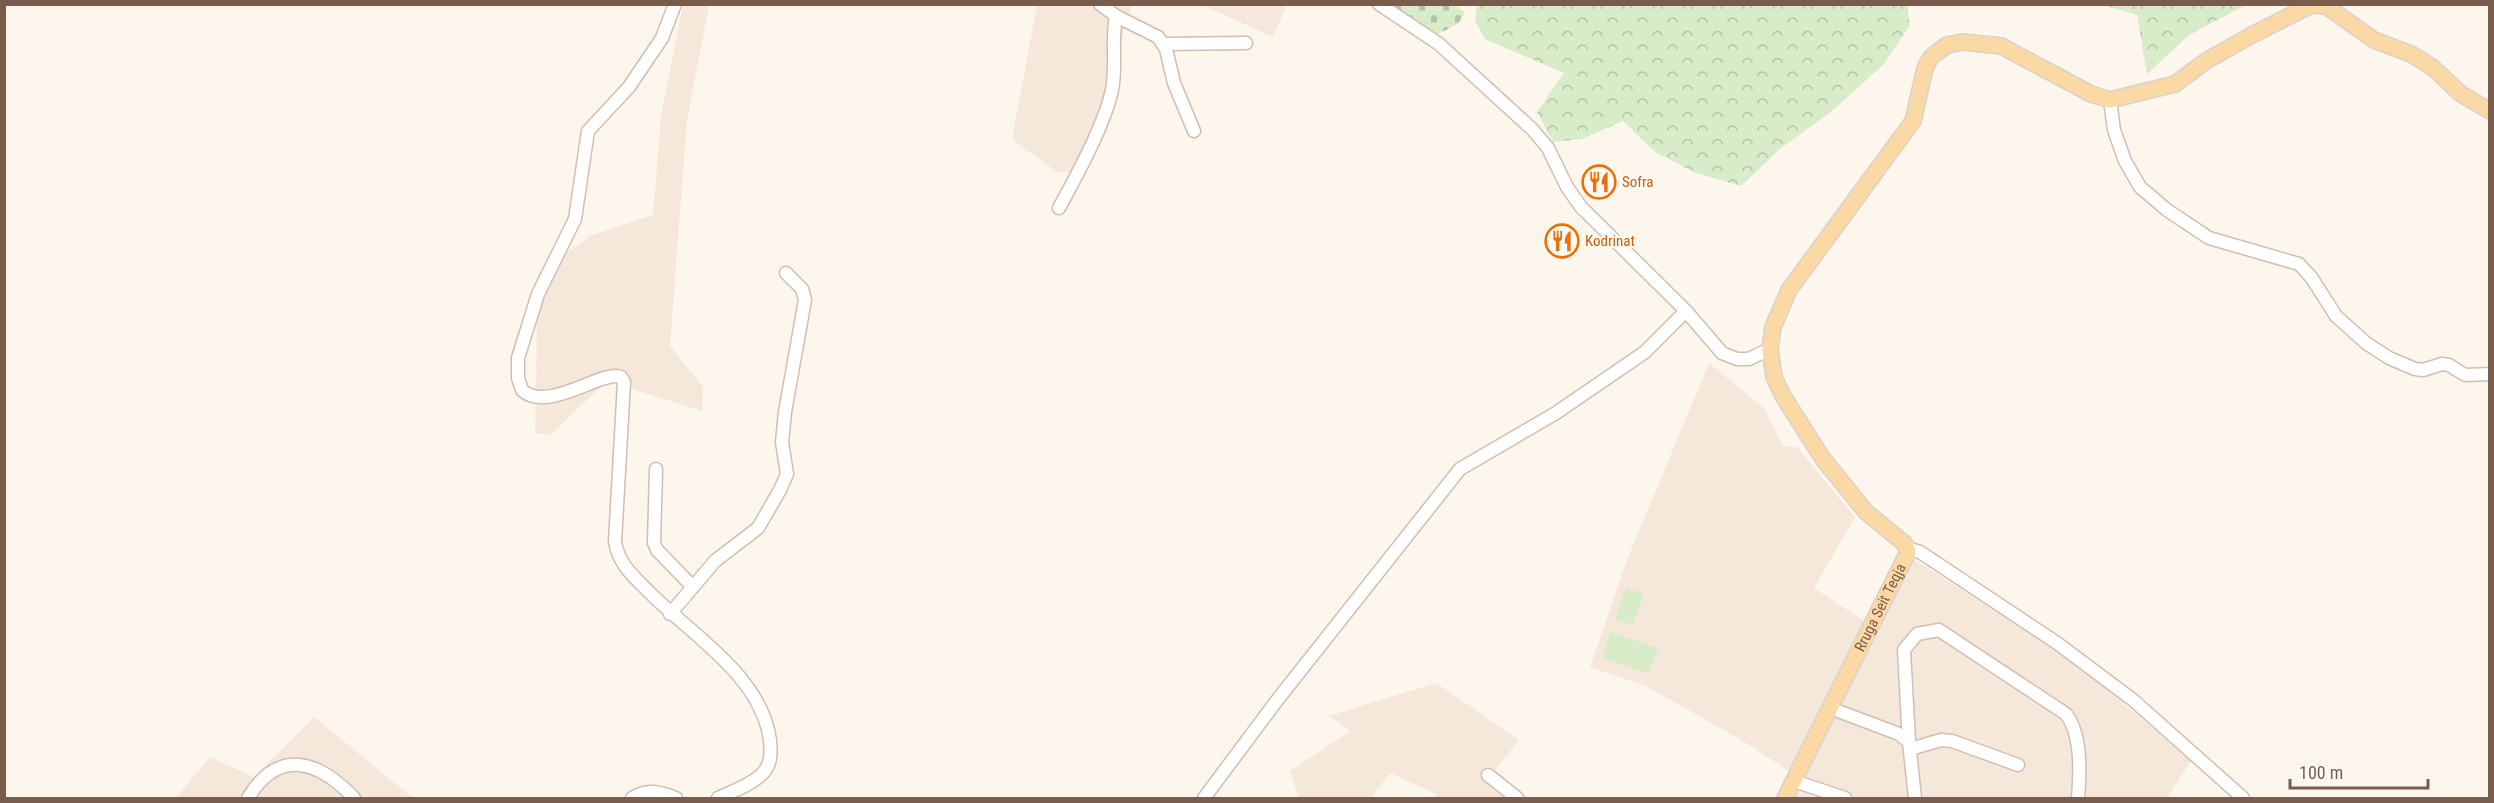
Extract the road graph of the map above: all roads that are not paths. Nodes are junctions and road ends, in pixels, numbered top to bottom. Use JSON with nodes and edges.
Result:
{"nodes":[{"id":1,"x":675,"y":4,"type":"edge"},
{"id":2,"x":1100,"y":4,"type":"edge"},
{"id":3,"x":1379,"y":4,"type":"edge"},
{"id":4,"x":1116,"y":16,"type":"junction"},
{"id":5,"x":1246,"y":43,"type":"dead end"},
{"id":6,"x":1162,"y":44,"type":"junction"},
{"id":7,"x":2110,"y":100,"type":"junction"},
{"id":8,"x":2490,"y":111,"type":"edge"},
{"id":9,"x":1194,"y":131,"type":"dead end"},
{"id":10,"x":1059,"y":208,"type":"dead end"},
{"id":11,"x":786,"y":273,"type":"dead end"},
{"id":12,"x":1686,"y":311,"type":"junction"},
{"id":13,"x":1770,"y":349,"type":"junction"},
{"id":14,"x":2490,"y":374,"type":"edge"},
{"id":15,"x":656,"y":469,"type":"dead end"},
{"id":16,"x":1907,"y":548,"type":"junction"},
{"id":17,"x":693,"y":587,"type":"junction"},
{"id":18,"x":670,"y":614,"type":"junction"},
{"id":19,"x":1838,"y":711,"type":"dead end"},
{"id":20,"x":1909,"y":746,"type":"junction"},
{"id":21,"x":2018,"y":765,"type":"dead end"},
{"id":22,"x":1488,"y":775,"type":"dead end"},
{"id":23,"x":1794,"y":780,"type":"junction"},
{"id":24,"x":248,"y":798,"type":"edge"},
{"id":25,"x":354,"y":798,"type":"edge"},
{"id":26,"x":632,"y":798,"type":"edge"},
{"id":27,"x":676,"y":798,"type":"edge"},
{"id":28,"x":718,"y":798,"type":"edge"},
{"id":29,"x":1204,"y":798,"type":"edge"},
{"id":30,"x":1517,"y":798,"type":"edge"},
{"id":31,"x":1785,"y":798,"type":"edge"},
{"id":32,"x":1845,"y":798,"type":"edge"},
{"id":33,"x":1915,"y":798,"type":"edge"},
{"id":34,"x":2078,"y":798,"type":"edge"},
{"id":35,"x":2243,"y":798,"type":"edge"}],
"edges":[{"from":1,"to":18,"type":"street"},
{"from":2,"to":4,"type":"street"},
{"from":3,"to":12,"type":"street"},
{"from":4,"to":6,"type":"street"},
{"from":4,"to":10,"type":"street"},
{"from":5,"to":6,"type":"street"},
{"from":6,"to":9,"type":"street"},
{"from":7,"to":8,"type":"main road"},
{"from":7,"to":13,"type":"main road","name":"Rruga Seit Teqja"},
{"from":7,"to":14,"type":"street"},
{"from":11,"to":17,"type":"street"},
{"from":12,"to":13,"type":"street"},
{"from":12,"to":29,"type":"street"},
{"from":13,"to":16,"type":"main road","name":"Rruga Seit Teqja"},
{"from":15,"to":17,"type":"street"},
{"from":16,"to":23,"type":"main road","name":"Rruga Seit Teqja"},
{"from":16,"to":35,"type":"street"},
{"from":17,"to":18,"type":"street"},
{"from":18,"to":28,"type":"street"},
{"from":19,"to":20,"type":"street"},
{"from":20,"to":21,"type":"street"},
{"from":20,"to":33,"type":"street"},
{"from":20,"to":34,"type":"street"},
{"from":22,"to":30,"type":"street"},
{"from":23,"to":31,"type":"main road","name":"Rruga Seit Teqja"},
{"from":23,"to":32,"type":"street"},
{"from":24,"to":25,"type":"street"},
{"from":26,"to":27,"type":"street"}]}
